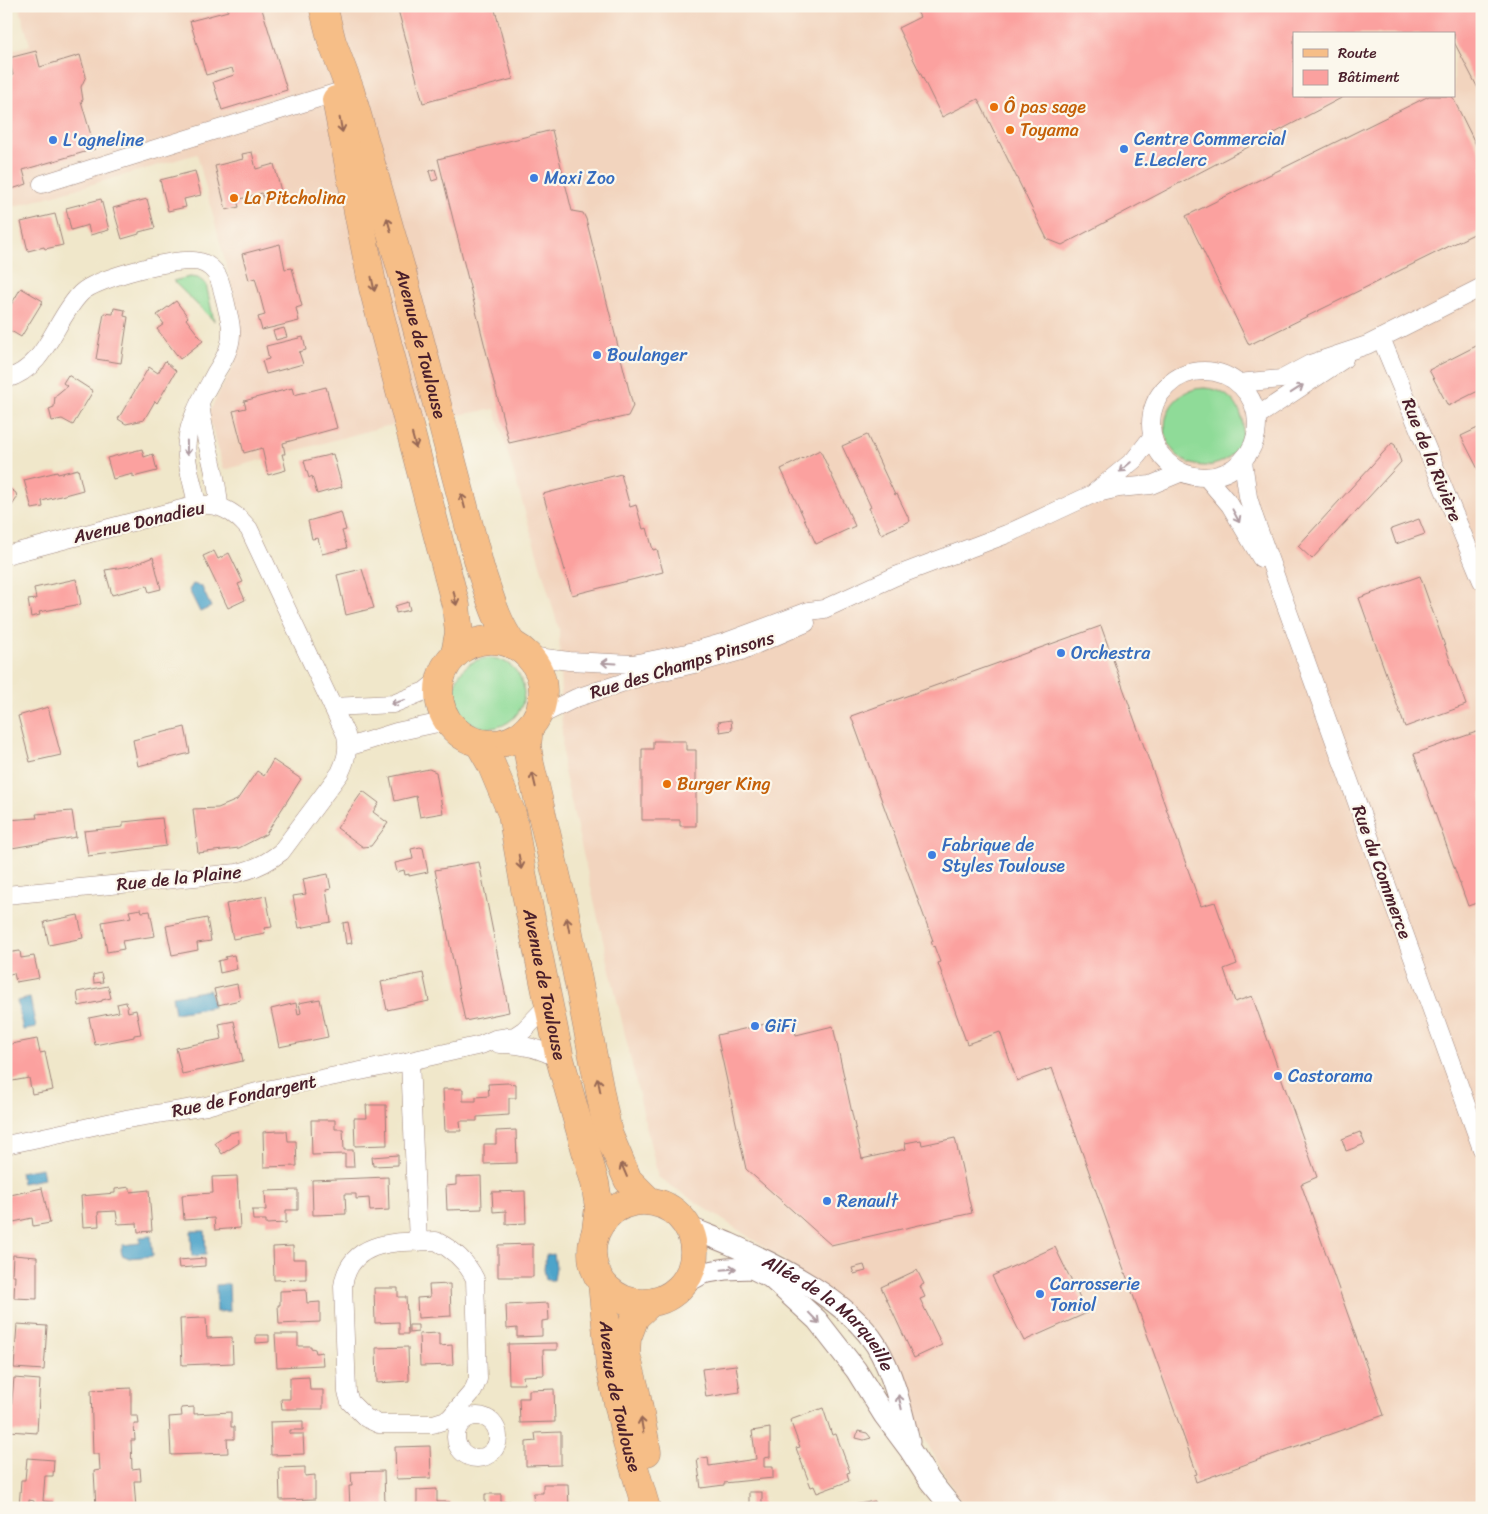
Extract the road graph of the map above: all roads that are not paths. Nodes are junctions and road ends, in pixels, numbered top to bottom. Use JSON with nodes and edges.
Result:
{"nodes":[{"id":1,"x":323,"y":6,"type":"edge"},
{"id":2,"x":332,"y":42,"type":"junction"},
{"id":3,"x":335,"y":93,"type":"junction"},
{"id":4,"x":42,"y":184,"type":"dead end"},
{"id":5,"x":1482,"y":287,"type":"edge"},
{"id":6,"x":1374,"y":341,"type":"junction"},
{"id":7,"x":6,"y":379,"type":"edge"},
{"id":8,"x":1238,"y":383,"type":"junction"},
{"id":9,"x":200,"y":402,"type":"junction"},
{"id":10,"x":1257,"y":416,"type":"junction"},
{"id":11,"x":1152,"y":437,"type":"junction"},
{"id":12,"x":1243,"y":461,"type":"junction"},
{"id":13,"x":1180,"y":473,"type":"junction"},
{"id":14,"x":1207,"y":478,"type":"junction"},
{"id":15,"x":1093,"y":494,"type":"junction"},
{"id":16,"x":197,"y":505,"type":"junction"},
{"id":17,"x":219,"y":506,"type":"junction"},
{"id":18,"x":6,"y":555,"type":"edge"},
{"id":19,"x":1482,"y":581,"type":"edge"},
{"id":20,"x":1283,"y":596,"type":"junction"},
{"id":21,"x":824,"y":609,"type":"junction"},
{"id":22,"x":521,"y":651,"type":"junction"},
{"id":23,"x":455,"y":654,"type":"junction"},
{"id":24,"x":440,"y":679,"type":"junction"},
{"id":25,"x":333,"y":707,"type":"junction"},
{"id":26,"x":447,"y":721,"type":"junction"},
{"id":27,"x":533,"y":722,"type":"junction"},
{"id":28,"x":479,"y":743,"type":"junction"},
{"id":29,"x":348,"y":747,"type":"junction"},
{"id":30,"x":6,"y":895,"type":"edge"},
{"id":31,"x":549,"y":1004,"type":"junction"},
{"id":32,"x":481,"y":1044,"type":"junction"},
{"id":33,"x":560,"y":1059,"type":"junction"},
{"id":34,"x":410,"y":1061,"type":"junction"},
{"id":35,"x":6,"y":1145,"type":"edge"},
{"id":36,"x":1482,"y":1149,"type":"edge"},
{"id":37,"x":648,"y":1201,"type":"junction"},
{"id":38,"x":688,"y":1227,"type":"junction"},
{"id":39,"x":596,"y":1230,"type":"junction"},
{"id":40,"x":418,"y":1242,"type":"junction"},
{"id":41,"x":602,"y":1283,"type":"junction"},
{"id":42,"x":683,"y":1284,"type":"junction"},
{"id":43,"x":650,"y":1303,"type":"junction"},
{"id":44,"x":467,"y":1411,"type":"junction"},
{"id":45,"x":433,"y":1424,"type":"junction"},
{"id":46,"x":457,"y":1428,"type":"junction"},
{"id":47,"x":910,"y":1450,"type":"junction"},
{"id":48,"x":646,"y":1508,"type":"edge"},
{"id":49,"x":656,"y":1508,"type":"edge"},
{"id":50,"x":952,"y":1508,"type":"edge"}],
"edges":[{"from":1,"to":2,"type":"main road","name":"Avenue de Toulouse"},
{"from":2,"to":3,"type":"main road","name":"Avenue de Toulouse"},
{"from":22,"to":2,"type":"main road","name":"Avenue de Toulouse","one_way":true},
{"from":3,"to":4,"type":"street"},
{"from":3,"to":23,"type":"main road","name":"Avenue de Toulouse","one_way":true},
{"from":5,"to":6,"type":"street"},
{"from":6,"to":8,"type":"street"},
{"from":10,"to":6,"type":"street","one_way":true},
{"from":6,"to":19,"type":"street","name":"Rue de la Rivière"},
{"from":7,"to":9,"type":"street"},
{"from":8,"to":10,"type":"street"},
{"from":8,"to":11,"type":"street"},
{"from":9,"to":16,"type":"street","one_way":true},
{"from":9,"to":17,"type":"street"},
{"from":10,"to":12,"type":"street"},
{"from":11,"to":13,"type":"street"},
{"from":11,"to":15,"type":"street","name":"Rue des Champs Pinsons","one_way":true},
{"from":12,"to":14,"type":"street"},
{"from":12,"to":20,"type":"street","name":"Rue du Commerce"},
{"from":13,"to":14,"type":"street"},
{"from":13,"to":15,"type":"street","name":"Rue des Champs Pinsons"},
{"from":14,"to":20,"type":"street","name":"Rue du Commerce","one_way":true},
{"from":15,"to":21,"type":"street","name":"Rue des Champs Pinsons"},
{"from":16,"to":17,"type":"street","name":"Avenue Donadieu"},
{"from":16,"to":18,"type":"street","name":"Avenue Donadieu"},
{"from":17,"to":25,"type":"street","name":"Avenue Donadieu"},
{"from":20,"to":36,"type":"street","name":"Rue du Commerce"},
{"from":21,"to":22,"type":"street","name":"Rue des Champs Pinsons","one_way":true},
{"from":21,"to":27,"type":"street","name":"Rue des Champs Pinsons"},
{"from":22,"to":23,"type":"main road"},
{"from":22,"to":27,"type":"main road"},
{"from":23,"to":24,"type":"main road"},
{"from":24,"to":25,"type":"street","one_way":true},
{"from":24,"to":26,"type":"main road"},
{"from":25,"to":29,"type":"street"},
{"from":26,"to":28,"type":"main road"},
{"from":26,"to":29,"type":"street"},
{"from":27,"to":28,"type":"main road"},
{"from":37,"to":27,"type":"main road","name":"Avenue de Toulouse","one_way":true},
{"from":28,"to":31,"type":"main road","name":"Avenue de Toulouse","one_way":true},
{"from":29,"to":30,"type":"street","name":"Rue de la Plaine"},
{"from":31,"to":32,"type":"street","name":"Rue de Fondargent"},
{"from":31,"to":33,"type":"main road","name":"Avenue de Toulouse"},
{"from":32,"to":33,"type":"street","name":"Rue de Fondargent"},
{"from":32,"to":34,"type":"street","name":"Rue de Fondargent"},
{"from":33,"to":39,"type":"main road","name":"Avenue de Toulouse"},
{"from":34,"to":35,"type":"street","name":"Rue de Fondargent"},
{"from":34,"to":40,"type":"street"},
{"from":37,"to":38,"type":"main road"},
{"from":37,"to":39,"type":"main road"},
{"from":38,"to":42,"type":"main road"},
{"from":47,"to":38,"type":"street","name":"Allée de la Marqueille","one_way":true},
{"from":39,"to":41,"type":"main road"},
{"from":40,"to":44,"type":"street"},
{"from":40,"to":45,"type":"street"},
{"from":41,"to":43,"type":"main road"},
{"from":41,"to":48,"type":"main road","name":"Avenue de Toulouse"},
{"from":42,"to":43,"type":"main road"},
{"from":42,"to":47,"type":"street","name":"Allée de la Marqueille","one_way":true},
{"from":49,"to":43,"type":"main road","name":"Avenue de Toulouse","one_way":true},
{"from":44,"to":45,"type":"street"},
{"from":44,"to":46,"type":"street"},
{"from":44,"to":46,"type":"street"},
{"from":45,"to":46,"type":"street"},
{"from":47,"to":50,"type":"street","name":"Allée de la Marqueille"}]}
